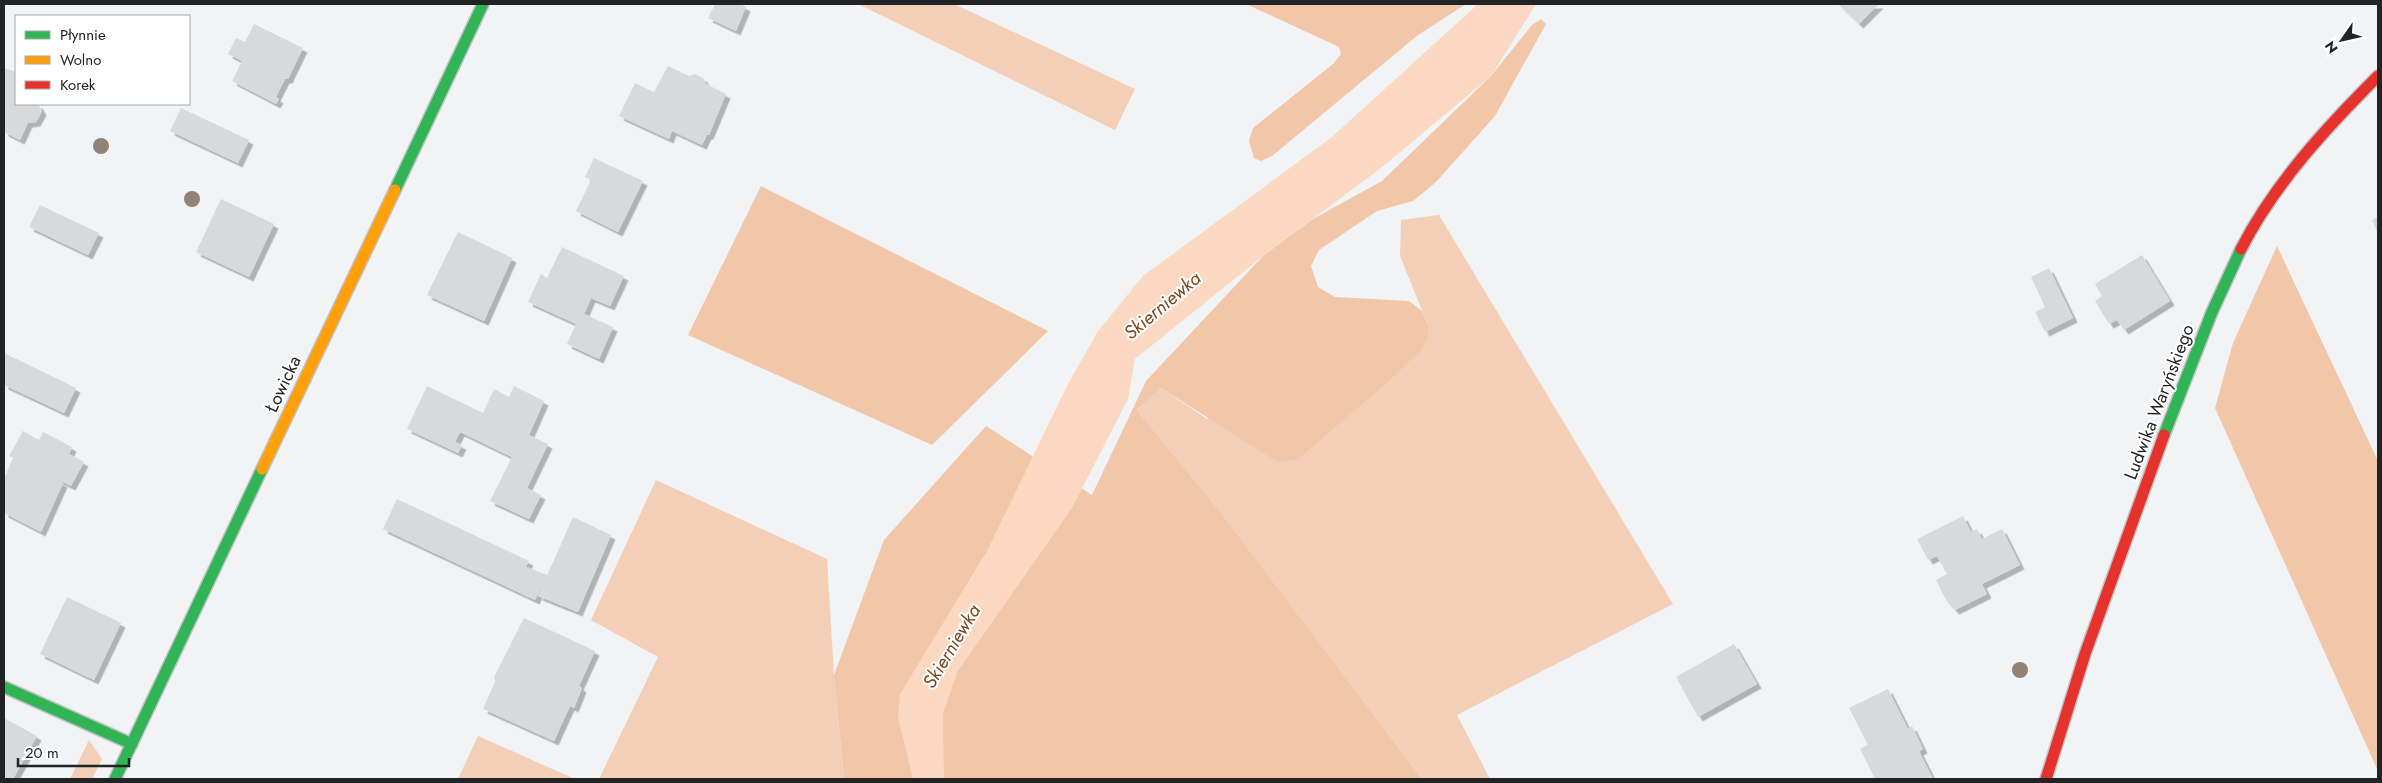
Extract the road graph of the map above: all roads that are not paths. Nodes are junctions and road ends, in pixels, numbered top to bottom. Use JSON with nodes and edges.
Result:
{"nodes":[{"id":1,"x":483,"y":4,"type":"edge"},
{"id":2,"x":2378,"y":76,"type":"edge"},
{"id":3,"x":4,"y":687,"type":"edge"},
{"id":4,"x":132,"y":744,"type":"junction"},
{"id":5,"x":115,"y":779,"type":"edge"},
{"id":6,"x":2046,"y":779,"type":"edge"}],
"edges":[{"from":1,"to":4,"type":"street","name":"Łowicka"},
{"from":2,"to":6,"type":"street","name":"Ludwika Waryńskiego"},
{"from":3,"to":4,"type":"street"},
{"from":4,"to":5,"type":"street","name":"Łowicka"}]}
